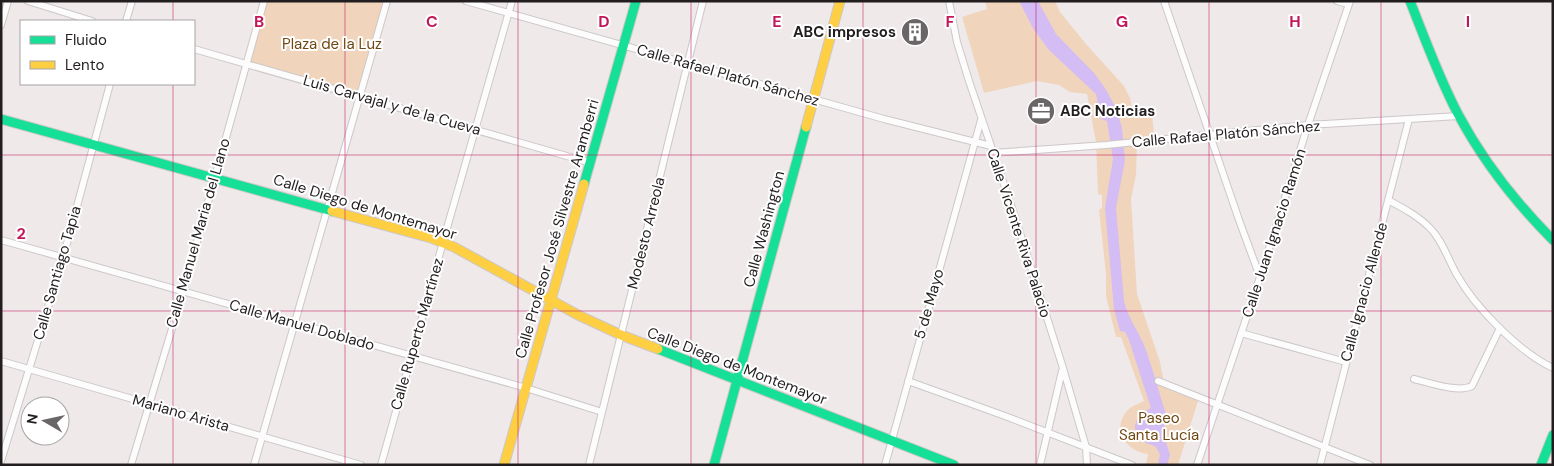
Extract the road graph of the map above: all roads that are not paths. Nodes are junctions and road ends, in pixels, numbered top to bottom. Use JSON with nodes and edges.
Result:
{"nodes":[{"id":1,"x":8,"y":1,"type":"edge"},
{"id":2,"x":28,"y":1,"type":"edge"},
{"id":3,"x":132,"y":1,"type":"edge"},
{"id":4,"x":264,"y":1,"type":"edge"},
{"id":5,"x":387,"y":1,"type":"edge"},
{"id":6,"x":466,"y":1,"type":"edge"},
{"id":7,"x":512,"y":1,"type":"edge"},
{"id":8,"x":636,"y":1,"type":"edge"},
{"id":9,"x":703,"y":1,"type":"edge"},
{"id":10,"x":840,"y":1,"type":"edge"},
{"id":11,"x":949,"y":1,"type":"edge"},
{"id":12,"x":1164,"y":1,"type":"edge"},
{"id":13,"x":1337,"y":1,"type":"edge"},
{"id":14,"x":1410,"y":1,"type":"edge"},
{"id":15,"x":1349,"y":3,"type":"edge"},
{"id":16,"x":509,"y":13,"type":"junction"},
{"id":17,"x":89,"y":20,"type":"edge"},
{"id":18,"x":126,"y":20,"type":"edge"},
{"id":19,"x":1,"y":25,"type":"edge"},
{"id":20,"x":624,"y":46,"type":"junction"},
{"id":21,"x":195,"y":49,"type":"edge"},
{"id":22,"x":247,"y":63,"type":"junction"},
{"id":23,"x":688,"y":64,"type":"junction"},
{"id":24,"x":110,"y":85,"type":"edge"},
{"id":25,"x":361,"y":96,"type":"junction"},
{"id":26,"x":813,"y":99,"type":"junction"},
{"id":27,"x":1459,"y":116,"type":"junction"},
{"id":28,"x":1,"y":119,"type":"edge"},
{"id":29,"x":1409,"y":119,"type":"junction"},
{"id":30,"x":981,"y":120,"type":"junction"},
{"id":31,"x":1308,"y":125,"type":"junction"},
{"id":32,"x":475,"y":128,"type":"junction"},
{"id":33,"x":1210,"y":136,"type":"junction"},
{"id":34,"x":974,"y":142,"type":"junction"},
{"id":35,"x":93,"y":144,"type":"junction"},
{"id":36,"x":991,"y":146,"type":"junction"},
{"id":37,"x":994,"y":153,"type":"junction"},
{"id":38,"x":591,"y":163,"type":"junction"},
{"id":39,"x":215,"y":177,"type":"junction"},
{"id":40,"x":1388,"y":200,"type":"junction"},
{"id":41,"x":328,"y":210,"type":"junction"},
{"id":42,"x":1,"y":240,"type":"edge"},
{"id":43,"x":1553,"y":240,"type":"edge"},
{"id":44,"x":442,"y":242,"type":"junction"},
{"id":45,"x":63,"y":258,"type":"junction"},
{"id":46,"x":1260,"y":277,"type":"junction"},
{"id":47,"x":183,"y":292,"type":"junction"},
{"id":48,"x":551,"y":301,"type":"junction"},
{"id":49,"x":293,"y":323,"type":"junction"},
{"id":50,"x":1500,"y":328,"type":"junction"},
{"id":51,"x":1242,"y":333,"type":"junction"},
{"id":52,"x":621,"y":335,"type":"junction"},
{"id":53,"x":411,"y":356,"type":"junction"},
{"id":54,"x":1,"y":361,"type":"edge"},
{"id":55,"x":1346,"y":362,"type":"junction"},
{"id":56,"x":1063,"y":368,"type":"junction"},
{"id":57,"x":1553,"y":368,"type":"edge"},
{"id":58,"x":29,"y":369,"type":"junction"},
{"id":59,"x":1414,"y":379,"type":"dead end"},
{"id":60,"x":736,"y":380,"type":"junction"},
{"id":61,"x":1158,"y":381,"type":"dead end"},
{"id":62,"x":908,"y":382,"type":"junction"},
{"id":63,"x":526,"y":388,"type":"junction"},
{"id":64,"x":148,"y":403,"type":"junction"},
{"id":65,"x":1217,"y":403,"type":"junction"},
{"id":66,"x":602,"y":412,"type":"junction"},
{"id":67,"x":1048,"y":432,"type":"junction"},
{"id":68,"x":1553,"y":435,"type":"edge"},
{"id":69,"x":262,"y":436,"type":"junction"},
{"id":70,"x":892,"y":440,"type":"junction"},
{"id":71,"x":1086,"y":447,"type":"junction"},
{"id":72,"x":1324,"y":447,"type":"junction"},
{"id":73,"x":1,"y":461,"type":"edge"},
{"id":74,"x":131,"y":465,"type":"edge"},
{"id":75,"x":254,"y":465,"type":"edge"},
{"id":76,"x":361,"y":465,"type":"edge"},
{"id":77,"x":380,"y":465,"type":"edge"},
{"id":78,"x":504,"y":465,"type":"edge"},
{"id":79,"x":589,"y":465,"type":"edge"},
{"id":80,"x":714,"y":465,"type":"edge"},
{"id":81,"x":885,"y":465,"type":"edge"},
{"id":82,"x":954,"y":465,"type":"edge"},
{"id":83,"x":1040,"y":465,"type":"edge"},
{"id":84,"x":1087,"y":465,"type":"edge"},
{"id":85,"x":1132,"y":465,"type":"edge"},
{"id":86,"x":1197,"y":465,"type":"edge"},
{"id":87,"x":1320,"y":465,"type":"edge"},
{"id":88,"x":1370,"y":465,"type":"edge"},
{"id":89,"x":1541,"y":465,"type":"edge"}],
"edges":[{"from":1,"to":19,"type":"street"},
{"from":2,"to":17,"type":"street"},
{"from":3,"to":18,"type":"street"},
{"from":4,"to":22,"type":"street","name":"Calle Manuel Maria del Llano"},
{"from":5,"to":25,"type":"street"},
{"from":6,"to":16,"type":"street","name":"Calle Rafael Platón Sánchez"},
{"from":7,"to":16,"type":"street","name":"Calle Ruperto Martínez"},
{"from":8,"to":20,"type":"street","name":"Calle Profesor José Silvestre Aramberri"},
{"from":9,"to":23,"type":"street","name":"Modesto Arreola"},
{"from":10,"to":26,"type":"street","name":"Calle Washington"},
{"from":11,"to":30,"type":"street","name":"Calle Vicente Riva Palacio"},
{"from":12,"to":33,"type":"street"},
{"from":13,"to":15,"type":"street"},
{"from":14,"to":27,"type":"street"},
{"from":15,"to":31,"type":"street","name":"Calle Juan Ignacio Ramón"},
{"from":16,"to":20,"type":"street","name":"Calle Rafael Platón Sánchez"},
{"from":16,"to":32,"type":"street","name":"Calle Ruperto Martínez"},
{"from":20,"to":23,"type":"street","name":"Calle Rafael Platón Sánchez"},
{"from":20,"to":38,"type":"street","name":"Calle Profesor José Silvestre Aramberri"},
{"from":21,"to":22,"type":"street","name":"Luis Carvajal y de la Cueva"},
{"from":22,"to":25,"type":"street","name":"Luis Carvajal y de la Cueva"},
{"from":22,"to":39,"type":"street","name":"Calle Manuel Maria del Llano"},
{"from":23,"to":26,"type":"street","name":"Calle Rafael Platón Sánchez"},
{"from":23,"to":52,"type":"street","name":"Modesto Arreola"},
{"from":24,"to":35,"type":"street","name":"Calle Santiago Tapia"},
{"from":25,"to":32,"type":"street","name":"Luis Carvajal y de la Cueva"},
{"from":25,"to":41,"type":"street"},
{"from":26,"to":34,"type":"street","name":"Calle Rafael Platón Sánchez"},
{"from":26,"to":60,"type":"street","name":"Calle Washington"},
{"from":27,"to":29,"type":"street","name":"Calle Rafael Platón Sánchez"},
{"from":27,"to":43,"type":"street"},
{"from":28,"to":35,"type":"street","name":"Calle Diego de Montemayor"},
{"from":29,"to":31,"type":"street","name":"Calle Rafael Platón Sánchez"},
{"from":29,"to":40,"type":"street","name":"Calle Ignacio Allende"},
{"from":30,"to":34,"type":"street","name":"5 de Mayo"},
{"from":30,"to":36,"type":"street","name":"Calle Vicente Riva Palacio"},
{"from":31,"to":33,"type":"street","name":"Calle Rafael Platón Sánchez"},
{"from":31,"to":46,"type":"street","name":"Calle Juan Ignacio Ramón"},
{"from":32,"to":38,"type":"street","name":"Luis Carvajal y de la Cueva"},
{"from":32,"to":44,"type":"street","name":"Calle Ruperto Martínez"},
{"from":33,"to":37,"type":"street","name":"Calle Rafael Platón Sánchez"},
{"from":33,"to":46,"type":"street"},
{"from":34,"to":36,"type":"street","name":"Calle Rafael Platón Sánchez"},
{"from":34,"to":62,"type":"street","name":"5 de Mayo"},
{"from":35,"to":39,"type":"street","name":"Calle Diego de Montemayor"},
{"from":35,"to":45,"type":"street","name":"Calle Santiago Tapia"},
{"from":36,"to":37,"type":"street","name":"Calle Vicente Riva Palacio"},
{"from":37,"to":56,"type":"street","name":"Calle Vicente Riva Palacio"},
{"from":38,"to":48,"type":"street","name":"Calle Profesor José Silvestre Aramberri"},
{"from":39,"to":41,"type":"street","name":"Calle Diego de Montemayor"},
{"from":39,"to":47,"type":"street","name":"Calle Manuel Maria del Llano"},
{"from":40,"to":50,"type":"street"},
{"from":40,"to":55,"type":"street","name":"Calle Ignacio Allende"},
{"from":41,"to":44,"type":"street","name":"Calle Diego de Montemayor"},
{"from":41,"to":49,"type":"street"},
{"from":42,"to":45,"type":"street","name":"Calle Manuel Doblado"},
{"from":44,"to":48,"type":"street","name":"Calle Diego de Montemayor"},
{"from":44,"to":53,"type":"street","name":"Calle Ruperto Martínez"},
{"from":45,"to":47,"type":"street","name":"Calle Manuel Doblado"},
{"from":45,"to":58,"type":"street","name":"Calle Santiago Tapia"},
{"from":46,"to":51,"type":"street","name":"Calle Juan Ignacio Ramón"},
{"from":47,"to":49,"type":"street","name":"Calle Manuel Doblado"},
{"from":47,"to":64,"type":"street","name":"Calle Manuel Maria del Llano"},
{"from":48,"to":52,"type":"street","name":"Calle Diego de Montemayor"},
{"from":48,"to":63,"type":"street","name":"Calle Profesor José Silvestre Aramberri"},
{"from":49,"to":53,"type":"street","name":"Calle Manuel Doblado"},
{"from":49,"to":69,"type":"street"},
{"from":50,"to":57,"type":"street"},
{"from":50,"to":59,"type":"street"},
{"from":51,"to":55,"type":"street"},
{"from":51,"to":65,"type":"street","name":"Calle Juan Ignacio Ramón"},
{"from":52,"to":60,"type":"street","name":"Calle Diego de Montemayor"},
{"from":52,"to":66,"type":"street","name":"Modesto Arreola"},
{"from":53,"to":63,"type":"street","name":"Calle Manuel Doblado"},
{"from":53,"to":77,"type":"street","name":"Calle Ruperto Martínez"},
{"from":54,"to":58,"type":"street","name":"Mariano Arista"},
{"from":55,"to":72,"type":"street","name":"Calle Ignacio Allende"},
{"from":56,"to":67,"type":"street"},
{"from":56,"to":71,"type":"street","name":"Calle Vicente Riva Palacio"},
{"from":58,"to":64,"type":"street","name":"Mariano Arista"},
{"from":58,"to":73,"type":"street","name":"Calle Santiago Tapia"},
{"from":60,"to":70,"type":"street","name":"Calle Diego de Montemayor"},
{"from":60,"to":80,"type":"street","name":"Calle Washington"},
{"from":61,"to":65,"type":"street"},
{"from":62,"to":67,"type":"street"},
{"from":62,"to":70,"type":"street","name":"5 de Mayo"},
{"from":63,"to":66,"type":"street","name":"Calle Manuel Doblado"},
{"from":63,"to":78,"type":"street","name":"Calle Profesor José Silvestre Aramberri"},
{"from":64,"to":69,"type":"street","name":"Mariano Arista"},
{"from":64,"to":74,"type":"street","name":"Calle Manuel Maria del Llano"},
{"from":65,"to":72,"type":"street"},
{"from":65,"to":86,"type":"street","name":"Calle Juan Ignacio Ramón"},
{"from":66,"to":79,"type":"street","name":"Modesto Arreola"},
{"from":67,"to":71,"type":"street"},
{"from":67,"to":83,"type":"street"},
{"from":68,"to":89,"type":"street"},
{"from":69,"to":75,"type":"street"},
{"from":69,"to":76,"type":"street","name":"Mariano Arista"},
{"from":70,"to":81,"type":"street","name":"5 de Mayo"},
{"from":70,"to":82,"type":"street","name":"Calle Diego de Montemayor"},
{"from":71,"to":84,"type":"street","name":"Calle Vicente Riva Palacio"},
{"from":71,"to":85,"type":"street"},
{"from":72,"to":87,"type":"street","name":"Calle Ignacio Allende"},
{"from":72,"to":88,"type":"street"}]}
